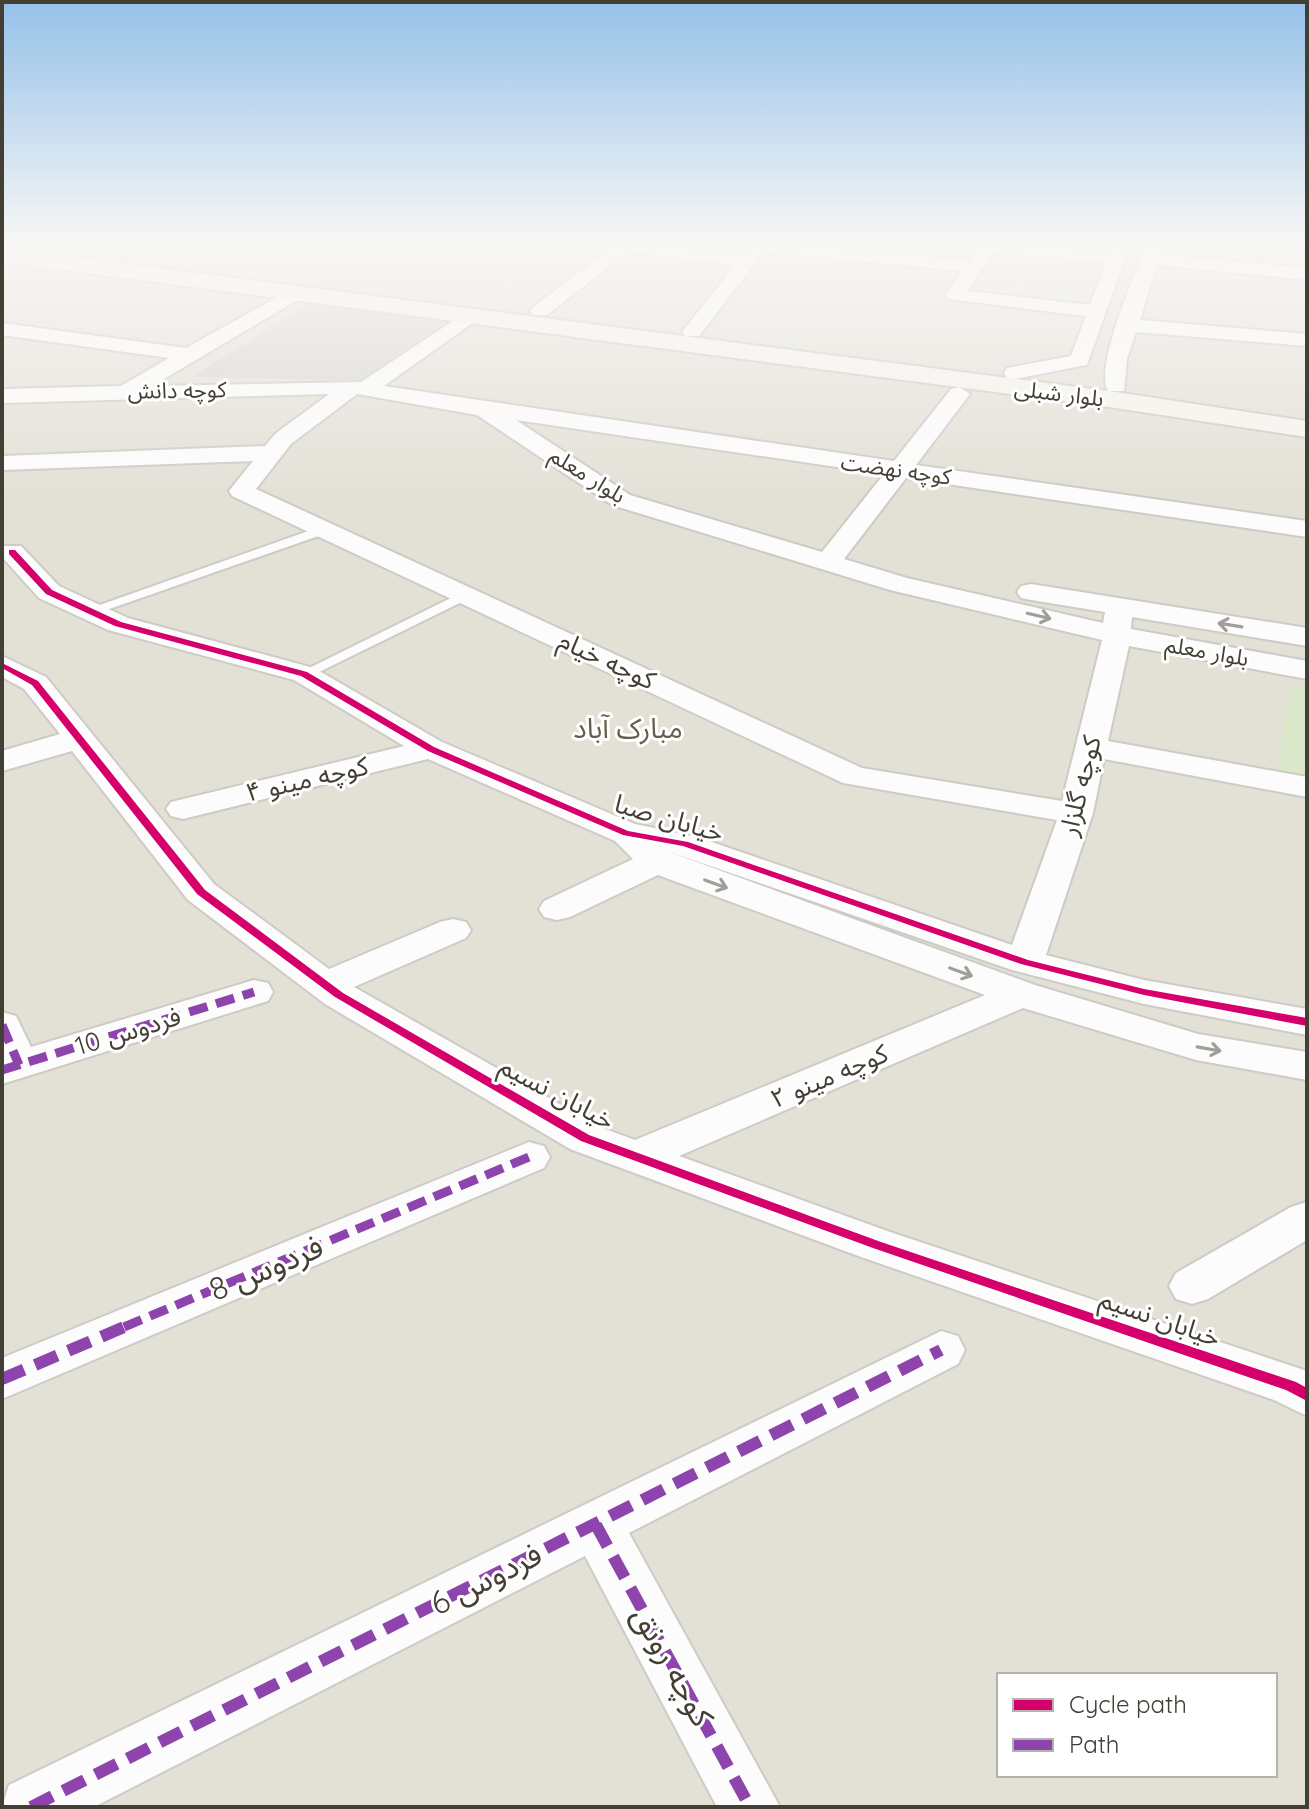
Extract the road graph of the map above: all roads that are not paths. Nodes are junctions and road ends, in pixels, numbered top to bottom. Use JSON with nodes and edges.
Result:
{"nodes":[{"id":1,"x":232,"y":328,"type":"edge"},
{"id":2,"x":450,"y":328,"type":"edge"},
{"id":3,"x":569,"y":328,"type":"edge"},
{"id":4,"x":666,"y":328,"type":"edge"},
{"id":5,"x":695,"y":328,"type":"edge"},
{"id":6,"x":1092,"y":328,"type":"edge"},
{"id":7,"x":1128,"y":328,"type":"edge"},
{"id":8,"x":1170,"y":328,"type":"edge"},
{"id":9,"x":2,"y":329,"type":"edge"},
{"id":10,"x":692,"y":332,"type":"junction"},
{"id":11,"x":1307,"y":340,"type":"edge"},
{"id":12,"x":186,"y":354,"type":"junction"},
{"id":13,"x":1015,"y":373,"type":"junction"},
{"id":14,"x":1116,"y":386,"type":"junction"},
{"id":15,"x":360,"y":387,"type":"junction"},
{"id":16,"x":128,"y":390,"type":"junction"},
{"id":17,"x":959,"y":394,"type":"dead end"},
{"id":18,"x":2,"y":396,"type":"edge"},
{"id":19,"x":484,"y":409,"type":"junction"},
{"id":20,"x":1307,"y":413,"type":"edge"},
{"id":21,"x":1307,"y":429,"type":"edge"},
{"id":22,"x":274,"y":453,"type":"junction"},
{"id":23,"x":2,"y":463,"type":"edge"},
{"id":24,"x":900,"y":469,"type":"junction"},
{"id":25,"x":328,"y":528,"type":"junction"},
{"id":26,"x":1307,"y":529,"type":"edge"},
{"id":27,"x":12,"y":552,"type":"dead end"},
{"id":28,"x":828,"y":562,"type":"junction"},
{"id":29,"x":467,"y":594,"type":"junction"},
{"id":30,"x":90,"y":611,"type":"junction"},
{"id":31,"x":1117,"y":621,"type":"junction"},
{"id":32,"x":1307,"y":637,"type":"edge"},
{"id":33,"x":1307,"y":670,"type":"edge"},
{"id":34,"x":304,"y":674,"type":"junction"},
{"id":35,"x":13,"y":680,"type":"edge"},
{"id":36,"x":78,"y":739,"type":"junction"},
{"id":37,"x":1091,"y":747,"type":"junction"},
{"id":38,"x":431,"y":749,"type":"junction"},
{"id":39,"x":2,"y":761,"type":"edge"},
{"id":40,"x":1307,"y":787,"type":"edge"},
{"id":41,"x":183,"y":809,"type":"dead end"},
{"id":42,"x":1076,"y":813,"type":"junction"},
{"id":43,"x":626,"y":833,"type":"junction"},
{"id":44,"x":656,"y":862,"type":"junction"},
{"id":45,"x":557,"y":909,"type":"dead end"},
{"id":46,"x":453,"y":930,"type":"dead end"},
{"id":47,"x":1023,"y":978,"type":"junction"},
{"id":48,"x":325,"y":985,"type":"junction"},
{"id":49,"x":254,"y":992,"type":"dead end"},
{"id":50,"x":1307,"y":1022,"type":"edge"},
{"id":51,"x":2,"y":1025,"type":"edge"},
{"id":52,"x":1307,"y":1066,"type":"edge"},
{"id":53,"x":10,"y":1067,"type":"edge"},
{"id":54,"x":529,"y":1157,"type":"dead end"},
{"id":55,"x":636,"y":1157,"type":"junction"},
{"id":56,"x":1307,"y":1219,"type":"edge"},
{"id":57,"x":1192,"y":1286,"type":"dead end"},
{"id":58,"x":941,"y":1350,"type":"dead end"},
{"id":59,"x":2,"y":1379,"type":"edge"},
{"id":60,"x":1307,"y":1395,"type":"edge"},
{"id":61,"x":596,"y":1525,"type":"junction"},
{"id":62,"x":31,"y":1807,"type":"edge"},
{"id":63,"x":750,"y":1807,"type":"edge"}],
"edges":[{"from":1,"to":12,"type":"street"},
{"from":2,"to":15,"type":"street"},
{"from":3,"to":21,"type":"street","name":"بلوار شبلی"},
{"from":4,"to":10,"type":"street","name":"بلوار شبلی"},
{"from":5,"to":10,"type":"street"},
{"from":6,"to":13,"type":"street"},
{"from":7,"to":14,"type":"street"},
{"from":8,"to":11,"type":"street"},
{"from":9,"to":12,"type":"street"},
{"from":10,"to":13,"type":"street","name":"بلوار شبلی"},
{"from":12,"to":16,"type":"street"},
{"from":13,"to":14,"type":"street","name":"بلوار شبلی"},
{"from":14,"to":20,"type":"street","name":"بلوار شبلی"},
{"from":15,"to":16,"type":"street","name":"کوچه دانش"},
{"from":15,"to":19,"type":"street","name":"بلوار معلم"},
{"from":15,"to":22,"type":"street"},
{"from":16,"to":18,"type":"street","name":"کوچه دانش"},
{"from":17,"to":24,"type":"street"},
{"from":19,"to":24,"type":"street","name":"کوچه نهضت"},
{"from":19,"to":28,"type":"street","name":"بلوار معلم"},
{"from":22,"to":23,"type":"street"},
{"from":22,"to":25,"type":"street","name":"کوچه خیام"},
{"from":24,"to":26,"type":"street","name":"کوچه نهضت"},
{"from":24,"to":28,"type":"street"},
{"from":25,"to":29,"type":"street","name":"کوچه خیام"},
{"from":25,"to":30,"type":"lane"},
{"from":27,"to":30,"type":"street","name":"خیابان صبا"},
{"from":28,"to":31,"type":"street","name":"بلوار معلم"},
{"from":29,"to":34,"type":"lane"},
{"from":29,"to":42,"type":"street","name":"کوچه خیام"},
{"from":30,"to":34,"type":"street","name":"خیابان صبا"},
{"from":32,"to":31,"type":"street","name":"بلوار معلم","one_way":true},
{"from":31,"to":33,"type":"street","name":"بلوار معلم"},
{"from":31,"to":37,"type":"street","name":"کوچه گلزار"},
{"from":34,"to":38,"type":"street","name":"خیابان صبا"},
{"from":35,"to":36,"type":"street","name":"خیابان نسیم"},
{"from":36,"to":39,"type":"street"},
{"from":36,"to":48,"type":"street","name":"خیابان نسیم"},
{"from":37,"to":40,"type":"street"},
{"from":37,"to":42,"type":"street","name":"کوچه گلزار"},
{"from":38,"to":41,"type":"street","name":"کوچه مینو ۴"},
{"from":38,"to":43,"type":"street","name":"خیابان صبا"},
{"from":42,"to":47,"type":"street","name":"کوچه گلزار"},
{"from":43,"to":44,"type":"street","name":"خیابان صبا"},
{"from":43,"to":47,"type":"street","name":"خیابان صبا"},
{"from":44,"to":45,"type":"street"},
{"from":44,"to":47,"type":"street","name":"خیابان صبا","one_way":true},
{"from":46,"to":48,"type":"street"},
{"from":47,"to":50,"type":"street","name":"خیابان صبا"},
{"from":47,"to":52,"type":"street","name":"خیابان صبا","one_way":true},
{"from":47,"to":55,"type":"street","name":"کوچه مینو ۲"},
{"from":48,"to":55,"type":"street","name":"خیابان نسیم"},
{"from":49,"to":53,"type":"street","name":"فردوس 10"},
{"from":51,"to":53,"type":"street"},
{"from":54,"to":59,"type":"street","name":"فردوس 8"},
{"from":55,"to":60,"type":"street","name":"خیابان نسیم"},
{"from":56,"to":57,"type":"street"},
{"from":58,"to":61,"type":"street","name":"فردوس 6"},
{"from":61,"to":62,"type":"street","name":"فردوس 6"},
{"from":61,"to":63,"type":"street","name":"کوچه رونق"}]}
